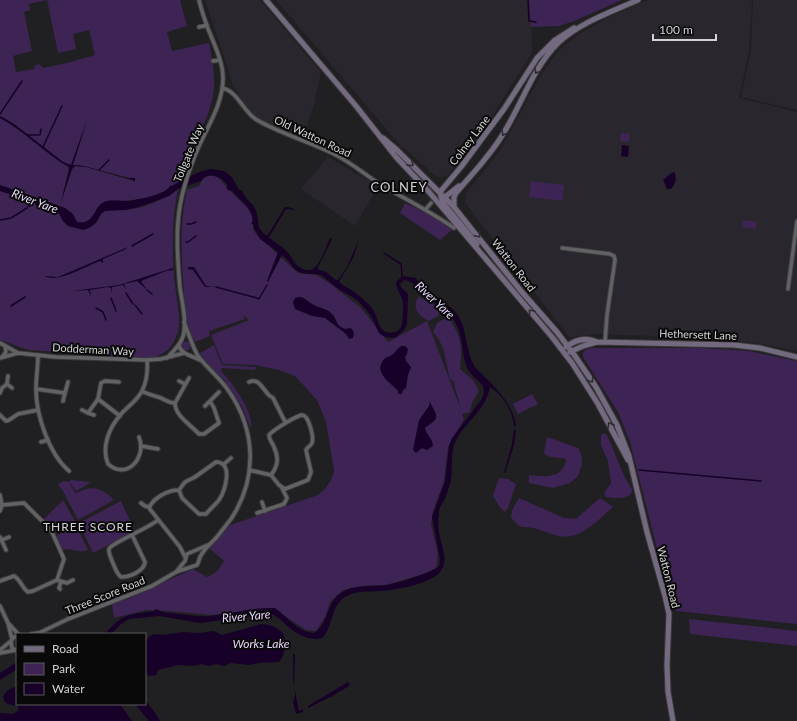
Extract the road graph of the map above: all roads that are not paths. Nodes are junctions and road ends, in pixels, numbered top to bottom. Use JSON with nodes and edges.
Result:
{"nodes":[{"id":1,"x":199,"y":0,"type":"edge"},
{"id":2,"x":266,"y":0,"type":"edge"},
{"id":3,"x":638,"y":0,"type":"edge"},
{"id":4,"x":207,"y":25,"type":"junction"},
{"id":5,"x":583,"y":25,"type":"junction"},
{"id":6,"x":199,"y":27,"type":"dead end"},
{"id":7,"x":220,"y":60,"type":"junction"},
{"id":8,"x":213,"y":61,"type":"dead end"},
{"id":9,"x":222,"y":88,"type":"junction"},
{"id":10,"x":511,"y":98,"type":"junction"},
{"id":11,"x":520,"y":103,"type":"junction"},
{"id":12,"x":383,"y":138,"type":"junction"},
{"id":13,"x":468,"y":179,"type":"junction"},
{"id":14,"x":430,"y":194,"type":"junction"},
{"id":15,"x":442,"y":196,"type":"junction"},
{"id":16,"x":431,"y":203,"type":"dead end"},
{"id":17,"x":454,"y":207,"type":"junction"},
{"id":18,"x":426,"y":209,"type":"junction"},
{"id":19,"x":797,"y":221,"type":"edge"},
{"id":20,"x":454,"y":228,"type":"dead end"},
{"id":21,"x":562,"y":248,"type":"dead end"},
{"id":22,"x":504,"y":280,"type":"junction"},
{"id":23,"x":788,"y":289,"type":"dead end"},
{"id":24,"x":184,"y":322,"type":"junction"},
{"id":25,"x":182,"y":340,"type":"junction"},
{"id":26,"x":192,"y":341,"type":"junction"},
{"id":27,"x":597,"y":342,"type":"junction"},
{"id":28,"x":605,"y":342,"type":"junction"},
{"id":29,"x":0,"y":343,"type":"edge"},
{"id":30,"x":179,"y":344,"type":"junction"},
{"id":31,"x":568,"y":345,"type":"junction"},
{"id":32,"x":5,"y":346,"type":"junction"},
{"id":33,"x":194,"y":346,"type":"junction"},
{"id":34,"x":562,"y":350,"type":"junction"},
{"id":35,"x":572,"y":351,"type":"junction"},
{"id":36,"x":18,"y":353,"type":"junction"},
{"id":37,"x":185,"y":353,"type":"junction"},
{"id":38,"x":38,"y":355,"type":"junction"},
{"id":39,"x":566,"y":355,"type":"junction"},
{"id":40,"x":797,"y":357,"type":"edge"},
{"id":41,"x":1,"y":358,"type":"edge"},
{"id":42,"x":167,"y":358,"type":"junction"},
{"id":43,"x":148,"y":360,"type":"junction"},
{"id":44,"x":203,"y":362,"type":"junction"},
{"id":45,"x":8,"y":376,"type":"dead end"},
{"id":46,"x":189,"y":378,"type":"dead end"},
{"id":47,"x":179,"y":381,"type":"dead end"},
{"id":48,"x":68,"y":382,"type":"dead end"},
{"id":49,"x":119,"y":382,"type":"dead end"},
{"id":50,"x":249,"y":382,"type":"dead end"},
{"id":51,"x":7,"y":384,"type":"junction"},
{"id":52,"x":186,"y":384,"type":"junction"},
{"id":53,"x":12,"y":388,"type":"dead end"},
{"id":54,"x":36,"y":389,"type":"junction"},
{"id":55,"x":142,"y":391,"type":"junction"},
{"id":56,"x":219,"y":392,"type":"dead end"},
{"id":57,"x":0,"y":393,"type":"edge"},
{"id":58,"x":65,"y":393,"type":"junction"},
{"id":59,"x":98,"y":399,"type":"junction"},
{"id":60,"x":63,"y":401,"type":"dead end"},
{"id":61,"x":210,"y":402,"type":"junction"},
{"id":62,"x":175,"y":403,"type":"junction"},
{"id":63,"x":204,"y":406,"type":"dead end"},
{"id":64,"x":38,"y":410,"type":"junction"},
{"id":65,"x":82,"y":410,"type":"dead end"},
{"id":66,"x":88,"y":412,"type":"junction"},
{"id":67,"x":0,"y":415,"type":"edge"},
{"id":68,"x":94,"y":416,"type":"dead end"},
{"id":69,"x":120,"y":416,"type":"junction"},
{"id":70,"x":286,"y":423,"type":"junction"},
{"id":71,"x":139,"y":438,"type":"dead end"},
{"id":72,"x":48,"y":440,"type":"junction"},
{"id":73,"x":41,"y":442,"type":"dead end"},
{"id":74,"x":141,"y":446,"type":"junction"},
{"id":75,"x":158,"y":449,"type":"dead end"},
{"id":76,"x":231,"y":458,"type":"dead end"},
{"id":77,"x":224,"y":464,"type":"junction"},
{"id":78,"x":631,"y":464,"type":"junction"},
{"id":79,"x":249,"y":470,"type":"junction"},
{"id":80,"x":69,"y":471,"type":"dead end"},
{"id":81,"x":271,"y":475,"type":"junction"},
{"id":82,"x":282,"y":488,"type":"junction"},
{"id":83,"x":179,"y":490,"type":"junction"},
{"id":84,"x":0,"y":495,"type":"edge"},
{"id":85,"x":262,"y":502,"type":"dead end"},
{"id":86,"x":141,"y":503,"type":"dead end"},
{"id":87,"x":2,"y":505,"type":"junction"},
{"id":88,"x":149,"y":506,"type":"junction"},
{"id":89,"x":0,"y":511,"type":"edge"},
{"id":90,"x":265,"y":511,"type":"junction"},
{"id":91,"x":257,"y":513,"type":"dead end"},
{"id":92,"x":158,"y":520,"type":"junction"},
{"id":93,"x":132,"y":535,"type":"junction"},
{"id":94,"x":9,"y":537,"type":"dead end"},
{"id":95,"x":1,"y":539,"type":"edge"},
{"id":96,"x":210,"y":544,"type":"junction"},
{"id":97,"x":180,"y":547,"type":"junction"},
{"id":98,"x":6,"y":550,"type":"dead end"},
{"id":99,"x":191,"y":552,"type":"junction"},
{"id":100,"x":199,"y":558,"type":"junction"},
{"id":101,"x":185,"y":559,"type":"junction"},
{"id":102,"x":190,"y":567,"type":"junction"},
{"id":103,"x":176,"y":572,"type":"junction"},
{"id":104,"x":57,"y":580,"type":"junction"},
{"id":105,"x":73,"y":580,"type":"dead end"},
{"id":106,"x":0,"y":581,"type":"edge"},
{"id":107,"x":61,"y":582,"type":"junction"},
{"id":108,"x":60,"y":589,"type":"dead end"},
{"id":109,"x":0,"y":606,"type":"edge"},
{"id":110,"x":8,"y":623,"type":"junction"},
{"id":111,"x":38,"y":633,"type":"edge"},
{"id":112,"x":16,"y":634,"type":"edge"},
{"id":113,"x":16,"y":636,"type":"edge"},
{"id":114,"x":11,"y":640,"type":"junction"},
{"id":115,"x":0,"y":650,"type":"edge"},
{"id":116,"x":16,"y":650,"type":"edge"},
{"id":117,"x":0,"y":653,"type":"edge"},
{"id":118,"x":673,"y":721,"type":"edge"}],
"edges":[{"from":1,"to":4,"type":"street"},
{"from":2,"to":12,"type":"main road","name":"Watton Road"},
{"from":3,"to":5,"type":"main road","name":"Colney Lane"},
{"from":4,"to":6,"type":"street"},
{"from":4,"to":7,"type":"street"},
{"from":5,"to":10,"type":"main road","name":"Colney Lane"},
{"from":5,"to":11,"type":"main road","name":"Colney Lane","one_way":true},
{"from":7,"to":8,"type":"street"},
{"from":7,"to":9,"type":"street"},
{"from":9,"to":18,"type":"street","name":"Old Watton Road"},
{"from":9,"to":24,"type":"street","name":"Tollgate Way"},
{"from":10,"to":11,"type":"main road"},
{"from":10,"to":15,"type":"main road","name":"Colney Lane"},
{"from":11,"to":13,"type":"main road","name":"Colney Lane","one_way":true},
{"from":12,"to":14,"type":"main road","name":"Watton Road"},
{"from":12,"to":15,"type":"main road","name":"Watton Road","one_way":true},
{"from":13,"to":15,"type":"main road","name":"Colney Lane"},
{"from":13,"to":17,"type":"main road","name":"Colney Lane"},
{"from":14,"to":15,"type":"main road"},
{"from":14,"to":22,"type":"main road","name":"Watton Road"},
{"from":15,"to":17,"type":"main road","name":"Watton Road"},
{"from":15,"to":22,"type":"main road","name":"Watton Road"},
{"from":16,"to":18,"type":"street"},
{"from":17,"to":31,"type":"main road","name":"Watton Road","one_way":true},
{"from":18,"to":20,"type":"street","name":"Old Watton Road"},
{"from":19,"to":23,"type":"street"},
{"from":21,"to":28,"type":"street"},
{"from":34,"to":22,"type":"main road","name":"Watton Road","one_way":true},
{"from":24,"to":25,"type":"street","name":"Tollgate Way"},
{"from":24,"to":26,"type":"street","name":"Tollgate Way"},
{"from":25,"to":26,"type":"street"},
{"from":25,"to":30,"type":"street"},
{"from":26,"to":33,"type":"street","name":"Three Score Road"},
{"from":27,"to":28,"type":"main road","name":"Hethersett Lane"},
{"from":27,"to":31,"type":"main road","name":"Hethersett Lane"},
{"from":27,"to":35,"type":"main road","name":"Hethersett Lane"},
{"from":28,"to":40,"type":"main road","name":"Hethersett Lane"},
{"from":29,"to":32,"type":"street","name":"Dodderman Way"},
{"from":30,"to":37,"type":"street"},
{"from":30,"to":42,"type":"street"},
{"from":31,"to":34,"type":"main road"},
{"from":31,"to":35,"type":"main road","name":"Watton Road"},
{"from":32,"to":36,"type":"street","name":"Dodderman Way"},
{"from":32,"to":41,"type":"street","name":"Dodderman Way"},
{"from":33,"to":37,"type":"street"},
{"from":33,"to":44,"type":"street","name":"Three Score Road"},
{"from":34,"to":39,"type":"main road","name":"Watton Road"},
{"from":35,"to":39,"type":"main road"},
{"from":35,"to":78,"type":"main road","name":"Watton Road","one_way":true},
{"from":36,"to":38,"type":"street","name":"Dodderman Way"},
{"from":36,"to":41,"type":"street","name":"Dodderman Way"},
{"from":37,"to":42,"type":"street","name":"Dodderman Way"},
{"from":37,"to":44,"type":"street","name":"Three Score Road"},
{"from":38,"to":43,"type":"street","name":"Dodderman Way"},
{"from":38,"to":54,"type":"street"},
{"from":78,"to":39,"type":"main road","name":"Watton Road","one_way":true},
{"from":42,"to":43,"type":"street","name":"Dodderman Way"},
{"from":43,"to":55,"type":"street"},
{"from":44,"to":79,"type":"street","name":"Three Score Road"},
{"from":45,"to":51,"type":"street"},
{"from":46,"to":52,"type":"street"},
{"from":47,"to":52,"type":"street"},
{"from":48,"to":58,"type":"street"},
{"from":49,"to":59,"type":"street"},
{"from":50,"to":70,"type":"street"},
{"from":51,"to":53,"type":"street"},
{"from":51,"to":57,"type":"street"},
{"from":52,"to":62,"type":"street"},
{"from":54,"to":58,"type":"street"},
{"from":54,"to":64,"type":"street"},
{"from":55,"to":62,"type":"street"},
{"from":55,"to":69,"type":"street"},
{"from":56,"to":61,"type":"street"},
{"from":58,"to":60,"type":"street"},
{"from":59,"to":66,"type":"street"},
{"from":59,"to":69,"type":"street"},
{"from":61,"to":62,"type":"street"},
{"from":61,"to":63,"type":"street"},
{"from":64,"to":67,"type":"street"},
{"from":64,"to":72,"type":"street"},
{"from":65,"to":66,"type":"street"},
{"from":66,"to":68,"type":"street"},
{"from":69,"to":74,"type":"street"},
{"from":70,"to":81,"type":"street"},
{"from":70,"to":82,"type":"street"},
{"from":71,"to":74,"type":"street"},
{"from":72,"to":73,"type":"street"},
{"from":72,"to":80,"type":"street"},
{"from":74,"to":75,"type":"street"},
{"from":76,"to":77,"type":"street"},
{"from":77,"to":83,"type":"street"},
{"from":77,"to":83,"type":"street"},
{"from":78,"to":118,"type":"main road","name":"Watton Road"},
{"from":79,"to":81,"type":"street"},
{"from":79,"to":96,"type":"street","name":"Three Score Road"},
{"from":81,"to":82,"type":"street"},
{"from":82,"to":90,"type":"street"},
{"from":83,"to":88,"type":"street"},
{"from":84,"to":87,"type":"street"},
{"from":85,"to":90,"type":"street"},
{"from":86,"to":88,"type":"street"},
{"from":87,"to":89,"type":"street"},
{"from":87,"to":104,"type":"street"},
{"from":88,"to":92,"type":"street"},
{"from":90,"to":91,"type":"street"},
{"from":92,"to":93,"type":"street"},
{"from":92,"to":97,"type":"street"},
{"from":93,"to":93,"type":"street"},
{"from":94,"to":95,"type":"street"},
{"from":95,"to":98,"type":"street"},
{"from":96,"to":99,"type":"street","name":"Three Score Road"},
{"from":96,"to":100,"type":"street","name":"Three Score Road"},
{"from":97,"to":99,"type":"street"},
{"from":97,"to":101,"type":"street"},
{"from":99,"to":100,"type":"street"},
{"from":99,"to":101,"type":"street","name":"Three Score Road"},
{"from":100,"to":102,"type":"street","name":"Three Score Road"},
{"from":101,"to":102,"type":"street"},
{"from":101,"to":103,"type":"street","name":"Three Score Road"},
{"from":102,"to":103,"type":"street","name":"Three Score Road"},
{"from":103,"to":111,"type":"street","name":"Three Score Road"},
{"from":104,"to":106,"type":"street"},
{"from":104,"to":107,"type":"street"},
{"from":105,"to":107,"type":"street"},
{"from":107,"to":108,"type":"street"},
{"from":109,"to":110,"type":"street"},
{"from":110,"to":112,"type":"street"},
{"from":110,"to":114,"type":"street"},
{"from":113,"to":114,"type":"street"},
{"from":114,"to":115,"type":"street"},
{"from":114,"to":116,"type":"street"},
{"from":116,"to":117,"type":"street"}]}
